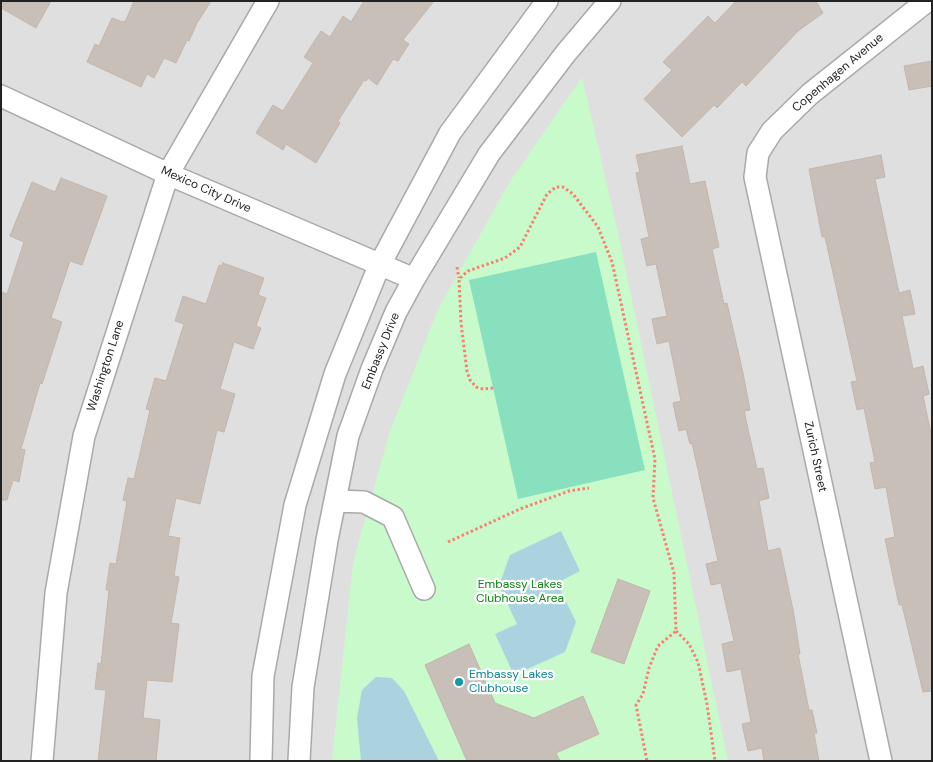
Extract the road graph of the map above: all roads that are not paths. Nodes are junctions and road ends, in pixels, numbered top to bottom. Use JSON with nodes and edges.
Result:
{"nodes":[{"id":1,"x":268,"y":1,"type":"edge"},
{"id":2,"x":547,"y":1,"type":"edge"},
{"id":3,"x":610,"y":1,"type":"edge"},
{"id":4,"x":927,"y":1,"type":"edge"},
{"id":5,"x":1,"y":96,"type":"edge"},
{"id":6,"x":758,"y":153,"type":"joint"},
{"id":7,"x":168,"y":174,"type":"junction"},
{"id":8,"x":379,"y":266,"type":"junction"},
{"id":9,"x":414,"y":279,"type":"junction"},
{"id":10,"x":336,"y":501,"type":"junction"},
{"id":11,"x":424,"y":589,"type":"dead end"},
{"id":12,"x":42,"y":761,"type":"edge"},
{"id":13,"x":261,"y":761,"type":"edge"},
{"id":14,"x":299,"y":761,"type":"edge"},
{"id":15,"x":881,"y":761,"type":"edge"}],
"edges":[{"from":1,"to":7,"type":"street","name":"Washington Lane"},
{"from":2,"to":8,"type":"street"},
{"from":3,"to":9,"type":"street","name":"Embassy Drive"},
{"from":4,"to":6,"type":"street","name":"Copenhagen Avenue"},
{"from":5,"to":7,"type":"street","name":"Mexico City Drive"},
{"from":6,"to":15,"type":"street","name":"Zurich Street"},
{"from":7,"to":8,"type":"street","name":"Mexico City Drive"},
{"from":7,"to":12,"type":"street","name":"Washington Lane"},
{"from":8,"to":9,"type":"street","name":"Mexico City Drive"},
{"from":8,"to":13,"type":"street"},
{"from":9,"to":10,"type":"street","name":"Embassy Drive"},
{"from":10,"to":11,"type":"street"},
{"from":10,"to":14,"type":"street","name":"Embassy Drive"}]}
